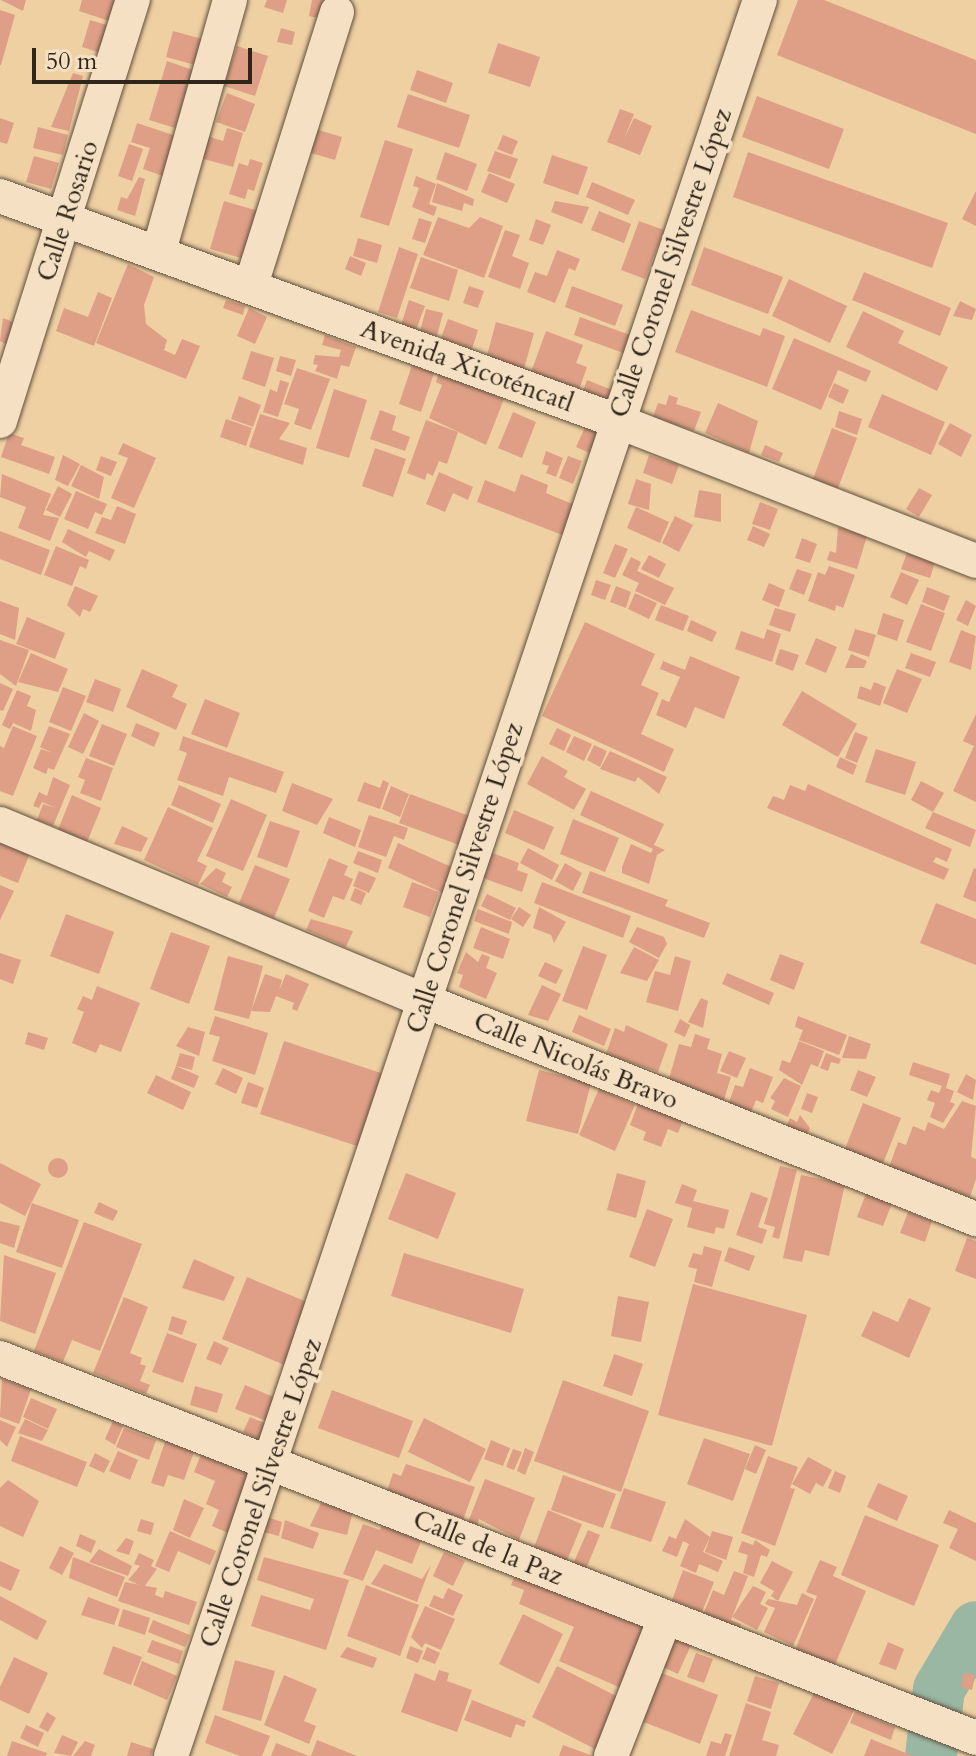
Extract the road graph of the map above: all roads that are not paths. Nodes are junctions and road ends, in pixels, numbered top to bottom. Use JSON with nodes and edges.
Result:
{"nodes":[{"id":1,"x":133,"y":0,"type":"edge"},
{"id":2,"x":230,"y":0,"type":"edge"},
{"id":3,"x":760,"y":0,"type":"edge"},
{"id":4,"x":337,"y":12,"type":"dead end"},
{"id":5,"x":0,"y":196,"type":"edge"},
{"id":6,"x":67,"y":217,"type":"junction"},
{"id":7,"x":159,"y":251,"type":"junction"},
{"id":8,"x":251,"y":285,"type":"junction"},
{"id":9,"x":0,"y":421,"type":"edge"},
{"id":10,"x":617,"y":421,"type":"junction"},
{"id":11,"x":976,"y":561,"type":"edge"},
{"id":12,"x":0,"y":824,"type":"edge"},
{"id":13,"x":425,"y":1001,"type":"junction"},
{"id":14,"x":976,"y":1219,"type":"edge"},
{"id":15,"x":0,"y":1358,"type":"edge"},
{"id":16,"x":273,"y":1462,"type":"junction"},
{"id":17,"x":665,"y":1618,"type":"junction"},
{"id":18,"x":972,"y":1737,"type":"edge"},
{"id":19,"x":171,"y":1756,"type":"edge"},
{"id":20,"x":611,"y":1756,"type":"edge"}],
"edges":[{"from":1,"to":6,"type":"street","name":"Calle Rosario"},
{"from":2,"to":7,"type":"street"},
{"from":3,"to":10,"type":"street","name":"Calle Coronel Silvestre López"},
{"from":4,"to":8,"type":"street"},
{"from":5,"to":6,"type":"street","name":"Avenida Xicoténcatl"},
{"from":6,"to":7,"type":"street","name":"Avenida Xicoténcatl"},
{"from":6,"to":9,"type":"street","name":"Calle Rosario"},
{"from":7,"to":8,"type":"street","name":"Avenida Xicoténcatl"},
{"from":8,"to":10,"type":"street","name":"Avenida Xicoténcatl"},
{"from":10,"to":11,"type":"street","name":"Avenida Xicoténcatl"},
{"from":10,"to":13,"type":"street","name":"Calle Coronel Silvestre López"},
{"from":12,"to":13,"type":"street","name":"Calle Nicolás Bravo"},
{"from":13,"to":14,"type":"street","name":"Calle Nicolás Bravo"},
{"from":13,"to":16,"type":"street","name":"Calle Coronel Silvestre López"},
{"from":15,"to":16,"type":"street","name":"Calle de la Paz"},
{"from":16,"to":17,"type":"street","name":"Calle de la Paz"},
{"from":16,"to":19,"type":"street","name":"Calle Coronel Silvestre López"},
{"from":17,"to":18,"type":"street","name":"Calle de la Paz"},
{"from":17,"to":20,"type":"street"}]}
